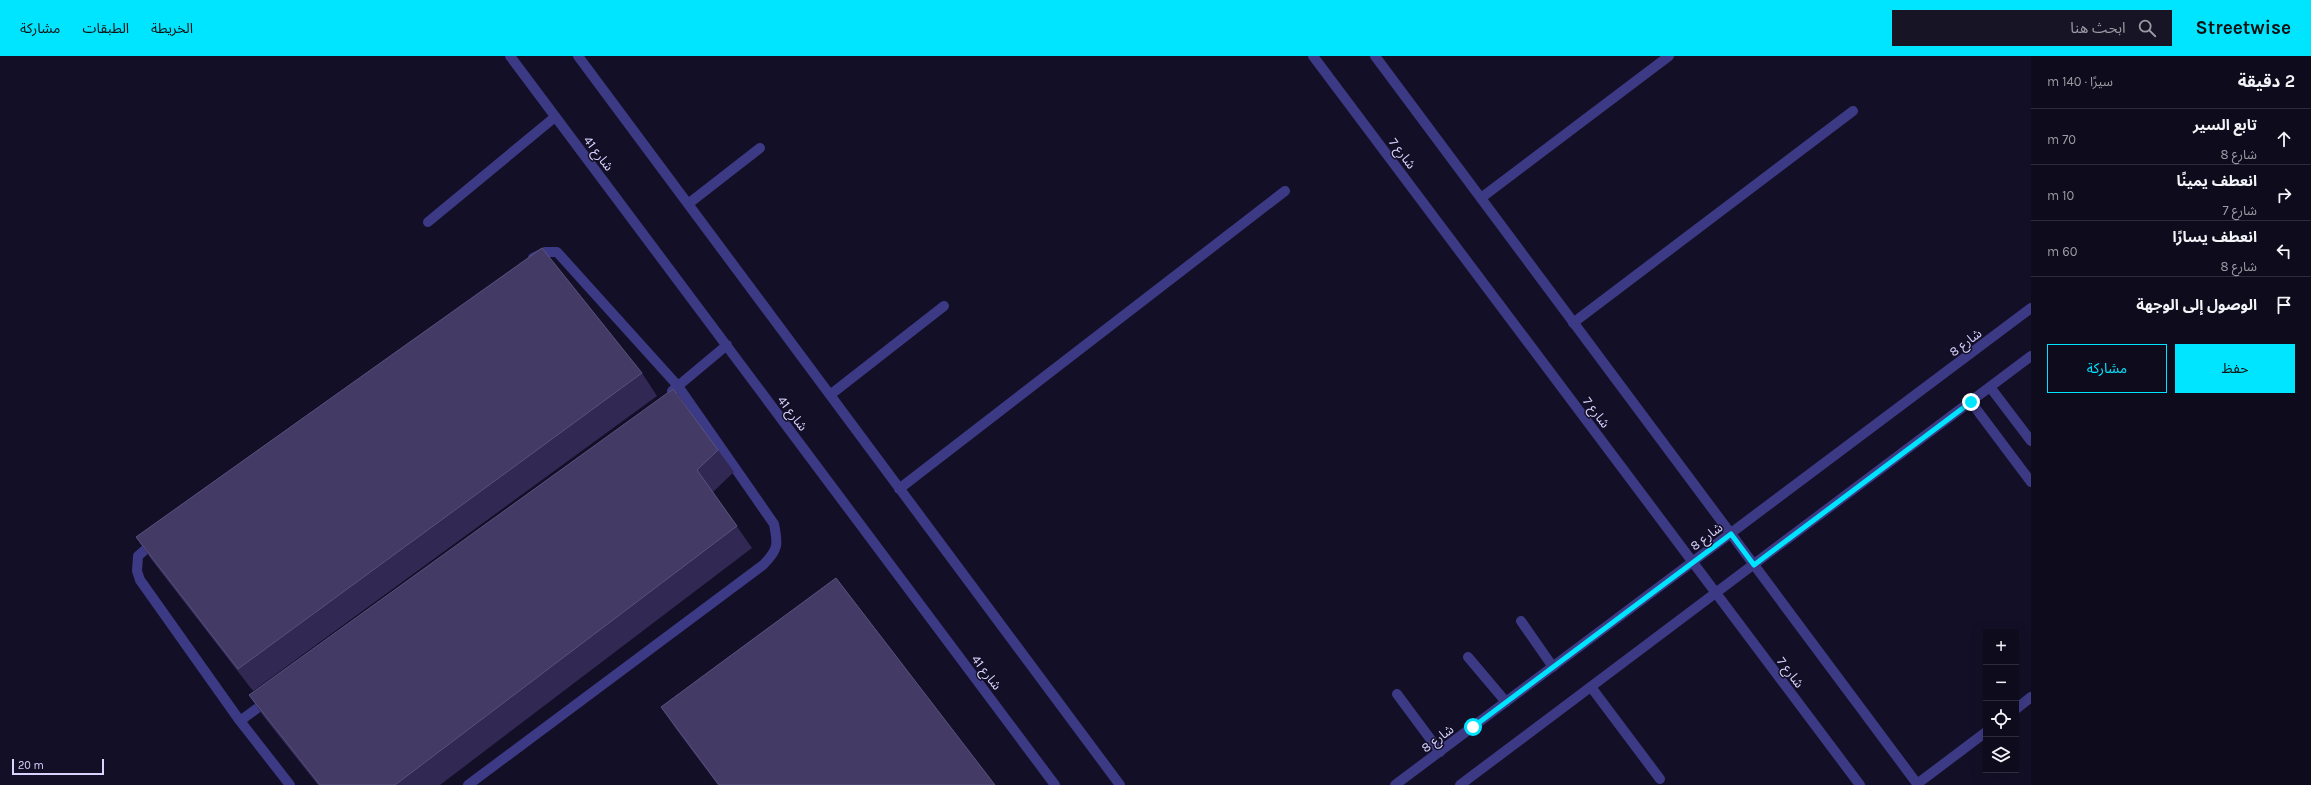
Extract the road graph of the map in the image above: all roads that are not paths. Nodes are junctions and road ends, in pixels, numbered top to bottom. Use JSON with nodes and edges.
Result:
{"nodes":[{"id":1,"x":510,"y":56,"type":"edge"},
{"id":2,"x":578,"y":56,"type":"edge"},
{"id":3,"x":1312,"y":56,"type":"edge"},
{"id":4,"x":1375,"y":56,"type":"edge"},
{"id":5,"x":1669,"y":56,"type":"edge"},
{"id":6,"x":1853,"y":111,"type":"dead end"},
{"id":7,"x":556,"y":117,"type":"junction"},
{"id":8,"x":760,"y":148,"type":"dead end"},
{"id":9,"x":1285,"y":190,"type":"dead end"},
{"id":10,"x":1481,"y":198,"type":"junction"},
{"id":11,"x":688,"y":204,"type":"junction"},
{"id":12,"x":428,"y":222,"type":"dead end"},
{"id":13,"x":524,"y":265,"type":"edge"},
{"id":14,"x":944,"y":306,"type":"dead end"},
{"id":15,"x":2031,"y":308,"type":"edge"},
{"id":16,"x":1573,"y":323,"type":"junction"},
{"id":17,"x":727,"y":345,"type":"junction"},
{"id":18,"x":2031,"y":356,"type":"edge"},
{"id":19,"x":678,"y":386,"type":"junction"},
{"id":20,"x":1990,"y":387,"type":"junction"},
{"id":21,"x":830,"y":395,"type":"junction"},
{"id":22,"x":665,"y":396,"type":"edge"},
{"id":23,"x":1971,"y":402,"type":"junction"},
{"id":24,"x":2031,"y":441,"type":"edge"},
{"id":25,"x":2031,"y":482,"type":"edge"},
{"id":26,"x":900,"y":489,"type":"junction"},
{"id":27,"x":1731,"y":534,"type":"junction"},
{"id":28,"x":160,"y":537,"type":"edge"},
{"id":29,"x":1693,"y":562,"type":"junction"},
{"id":30,"x":1754,"y":565,"type":"junction"},
{"id":31,"x":1716,"y":594,"type":"junction"},
{"id":32,"x":1521,"y":620,"type":"dead end"},
{"id":33,"x":1468,"y":657,"type":"dead end"},
{"id":34,"x":1553,"y":667,"type":"junction"},
{"id":35,"x":1591,"y":687,"type":"junction"},
{"id":36,"x":278,"y":692,"type":"edge"},
{"id":37,"x":1397,"y":694,"type":"dead end"},
{"id":38,"x":2031,"y":698,"type":"edge"},
{"id":39,"x":1506,"y":702,"type":"junction"},
{"id":40,"x":2019,"y":707,"type":"edge"},
{"id":41,"x":240,"y":721,"type":"junction"},
{"id":42,"x":1983,"y":734,"type":"edge"},
{"id":43,"x":1440,"y":752,"type":"junction"},
{"id":44,"x":1660,"y":779,"type":"dead end"},
{"id":45,"x":1917,"y":784,"type":"edge"},
{"id":46,"x":290,"y":785,"type":"edge"},
{"id":47,"x":468,"y":785,"type":"edge"},
{"id":48,"x":1055,"y":785,"type":"edge"},
{"id":49,"x":1120,"y":785,"type":"edge"},
{"id":50,"x":1395,"y":785,"type":"edge"},
{"id":51,"x":1460,"y":785,"type":"edge"},
{"id":52,"x":1860,"y":785,"type":"edge"}],
"edges":[{"from":1,"to":7,"type":"street","name":"شارع 41"},
{"from":2,"to":11,"type":"street"},
{"from":3,"to":29,"type":"street","name":"شارع 7"},
{"from":4,"to":10,"type":"street"},
{"from":5,"to":10,"type":"street"},
{"from":6,"to":16,"type":"street"},
{"from":7,"to":12,"type":"street"},
{"from":7,"to":17,"type":"street","name":"شارع 41"},
{"from":8,"to":11,"type":"street"},
{"from":9,"to":26,"type":"street"},
{"from":10,"to":16,"type":"street"},
{"from":11,"to":21,"type":"street"},
{"from":13,"to":19,"type":"street"},
{"from":14,"to":21,"type":"street"},
{"from":15,"to":27,"type":"street","name":"شارع 8"},
{"from":16,"to":27,"type":"street"},
{"from":17,"to":19,"type":"street"},
{"from":17,"to":48,"type":"street","name":"شارع 41"},
{"from":18,"to":20,"type":"street"},
{"from":19,"to":22,"type":"street"},
{"from":19,"to":47,"type":"street"},
{"from":20,"to":23,"type":"street"},
{"from":20,"to":24,"type":"street"},
{"from":21,"to":26,"type":"street"},
{"from":23,"to":25,"type":"street"},
{"from":23,"to":30,"type":"street"},
{"from":26,"to":49,"type":"street"},
{"from":27,"to":29,"type":"street","name":"شارع 8"},
{"from":27,"to":30,"type":"street"},
{"from":28,"to":41,"type":"street"},
{"from":29,"to":31,"type":"street","name":"شارع 7"},
{"from":29,"to":34,"type":"street","name":"شارع 8"},
{"from":30,"to":31,"type":"street"},
{"from":30,"to":45,"type":"street"},
{"from":31,"to":35,"type":"street"},
{"from":31,"to":52,"type":"street","name":"شارع 7"},
{"from":32,"to":34,"type":"street"},
{"from":33,"to":39,"type":"street"},
{"from":34,"to":39,"type":"street","name":"شارع 8"},
{"from":35,"to":44,"type":"street"},
{"from":35,"to":51,"type":"street"},
{"from":36,"to":41,"type":"street"},
{"from":37,"to":43,"type":"street"},
{"from":38,"to":40,"type":"street"},
{"from":39,"to":43,"type":"street","name":"شارع 8"},
{"from":41,"to":46,"type":"street"},
{"from":42,"to":45,"type":"street"},
{"from":43,"to":50,"type":"street","name":"شارع 8"}]}
